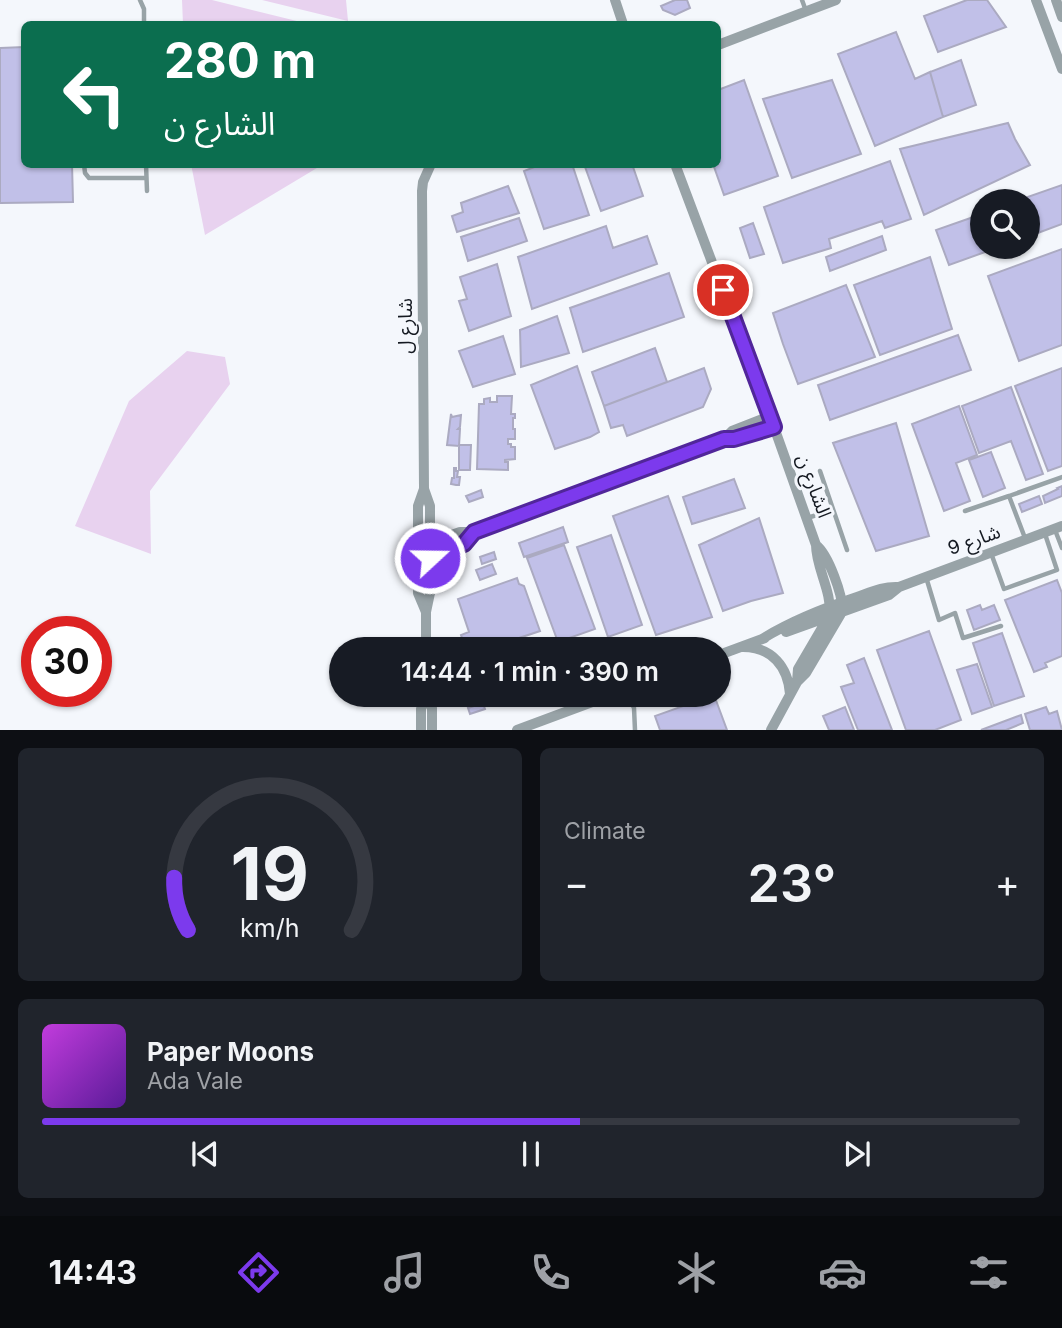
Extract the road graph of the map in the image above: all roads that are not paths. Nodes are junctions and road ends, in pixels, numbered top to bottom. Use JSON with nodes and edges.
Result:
{"nodes":[{"id":1,"x":140,"y":0,"type":"edge"},
{"id":2,"x":615,"y":0,"type":"edge"},
{"id":3,"x":802,"y":0,"type":"edge"},
{"id":4,"x":836,"y":0,"type":"edge"},
{"id":5,"x":1037,"y":0,"type":"edge"},
{"id":6,"x":1056,"y":0,"type":"edge"},
{"id":7,"x":806,"y":11,"type":"junction"},
{"id":8,"x":1062,"y":17,"type":"edge"},
{"id":9,"x":144,"y":21,"type":"edge"},
{"id":10,"x":622,"y":21,"type":"edge"},
{"id":11,"x":721,"y":44,"type":"edge"},
{"id":12,"x":1062,"y":69,"type":"edge"},
{"id":13,"x":84,"y":168,"type":"edge"},
{"id":14,"x":146,"y":168,"type":"edge"},
{"id":15,"x":430,"y":168,"type":"edge"},
{"id":16,"x":677,"y":168,"type":"edge"},
{"id":17,"x":146,"y":178,"type":"junction"},
{"id":18,"x":147,"y":191,"type":"dead end"},
{"id":19,"x":772,"y":421,"type":"junction"},
{"id":20,"x":820,"y":471,"type":"dead end"},
{"id":21,"x":1062,"y":477,"type":"edge"},
{"id":22,"x":424,"y":489,"type":"junction"},
{"id":23,"x":1009,"y":496,"type":"junction"},
{"id":24,"x":833,"y":510,"type":"junction"},
{"id":25,"x":965,"y":511,"type":"dead end"},
{"id":26,"x":807,"y":518,"type":"junction"},
{"id":27,"x":1054,"y":530,"type":"edge"},
{"id":28,"x":474,"y":532,"type":"junction"},
{"id":29,"x":1026,"y":540,"type":"junction"},
{"id":30,"x":430,"y":542,"type":"junction"},
{"id":31,"x":816,"y":545,"type":"junction"},
{"id":32,"x":418,"y":547,"type":"junction"},
{"id":33,"x":1062,"y":548,"type":"edge"},
{"id":34,"x":847,"y":550,"type":"dead end"},
{"id":35,"x":991,"y":553,"type":"junction"},
{"id":36,"x":430,"y":558,"type":"junction"},
{"id":37,"x":418,"y":562,"type":"junction"},
{"id":38,"x":926,"y":577,"type":"junction"},
{"id":39,"x":842,"y":607,"type":"junction"},
{"id":40,"x":830,"y":611,"type":"junction"},
{"id":41,"x":426,"y":612,"type":"junction"},
{"id":42,"x":1001,"y":626,"type":"dead end"},
{"id":43,"x":426,"y":637,"type":"edge"},
{"id":44,"x":738,"y":648,"type":"junction"},
{"id":45,"x":731,"y":651,"type":"edge"},
{"id":46,"x":797,"y":682,"type":"junction"},
{"id":47,"x":790,"y":695,"type":"junction"},
{"id":48,"x":422,"y":707,"type":"edge"},
{"id":49,"x":432,"y":707,"type":"edge"},
{"id":50,"x":579,"y":707,"type":"edge"},
{"id":51,"x":634,"y":707,"type":"edge"},
{"id":52,"x":421,"y":730,"type":"edge"},
{"id":53,"x":432,"y":730,"type":"edge"},
{"id":54,"x":517,"y":730,"type":"edge"},
{"id":55,"x":635,"y":730,"type":"edge"},
{"id":56,"x":771,"y":730,"type":"edge"}],
"edges":[{"from":1,"to":9,"type":"lane"},
{"from":2,"to":10,"type":"street"},
{"from":3,"to":7,"type":"lane"},
{"from":4,"to":7,"type":"street"},
{"from":5,"to":12,"type":"street"},
{"from":6,"to":8,"type":"street"},
{"from":7,"to":11,"type":"street"},
{"from":13,"to":17,"type":"lane"},
{"from":14,"to":17,"type":"lane"},
{"from":15,"to":22,"type":"street","name":"شارع ل"},
{"from":16,"to":19,"type":"street","name":"الشارع ن"},
{"from":17,"to":18,"type":"lane"},
{"from":19,"to":26,"type":"street","name":"الشارع ن"},
{"from":19,"to":28,"type":"street"},
{"from":20,"to":24,"type":"lane"},
{"from":21,"to":23,"type":"lane"},
{"from":22,"to":30,"type":"street","name":"شارع ل"},
{"from":22,"to":32,"type":"street","name":"شارع ل"},
{"from":23,"to":25,"type":"lane"},
{"from":23,"to":29,"type":"lane"},
{"from":24,"to":26,"type":"lane"},
{"from":24,"to":34,"type":"lane"},
{"from":26,"to":31,"type":"street","name":"الشارع ن"},
{"from":27,"to":29,"type":"street","name":"شارع 9"},
{"from":27,"to":33,"type":"lane"},
{"from":27,"to":35,"type":"lane"},
{"from":28,"to":30,"type":"street"},
{"from":28,"to":36,"type":"street"},
{"from":29,"to":35,"type":"street","name":"شارع 9"},
{"from":30,"to":32,"type":"street"},
{"from":30,"to":36,"type":"street","name":"شارع ل"},
{"from":31,"to":39,"type":"street","name":"الشارع ن"},
{"from":31,"to":40,"type":"street","name":"الشارع ن"},
{"from":32,"to":37,"type":"street","name":"شارع ل"},
{"from":35,"to":38,"type":"street","name":"شارع 9"},
{"from":36,"to":37,"type":"street"},
{"from":36,"to":41,"type":"street","name":"شارع ل"},
{"from":37,"to":41,"type":"street","name":"شارع ل"},
{"from":38,"to":39,"type":"street","name":"شارع 9"},
{"from":38,"to":42,"type":"lane"},
{"from":39,"to":40,"type":"street","name":"شارع 9"},
{"from":39,"to":46,"type":"street"},
{"from":40,"to":44,"type":"street","name":"شارع 9"},
{"from":40,"to":46,"type":"street"},
{"from":41,"to":43,"type":"street","name":"شارع ل"},
{"from":44,"to":45,"type":"street","name":"شارع 9"},
{"from":44,"to":47,"type":"street"},
{"from":46,"to":47,"type":"street"},
{"from":47,"to":56,"type":"street"},
{"from":48,"to":52,"type":"street"},
{"from":49,"to":53,"type":"street"},
{"from":50,"to":54,"type":"street"},
{"from":51,"to":55,"type":"lane"}]}
